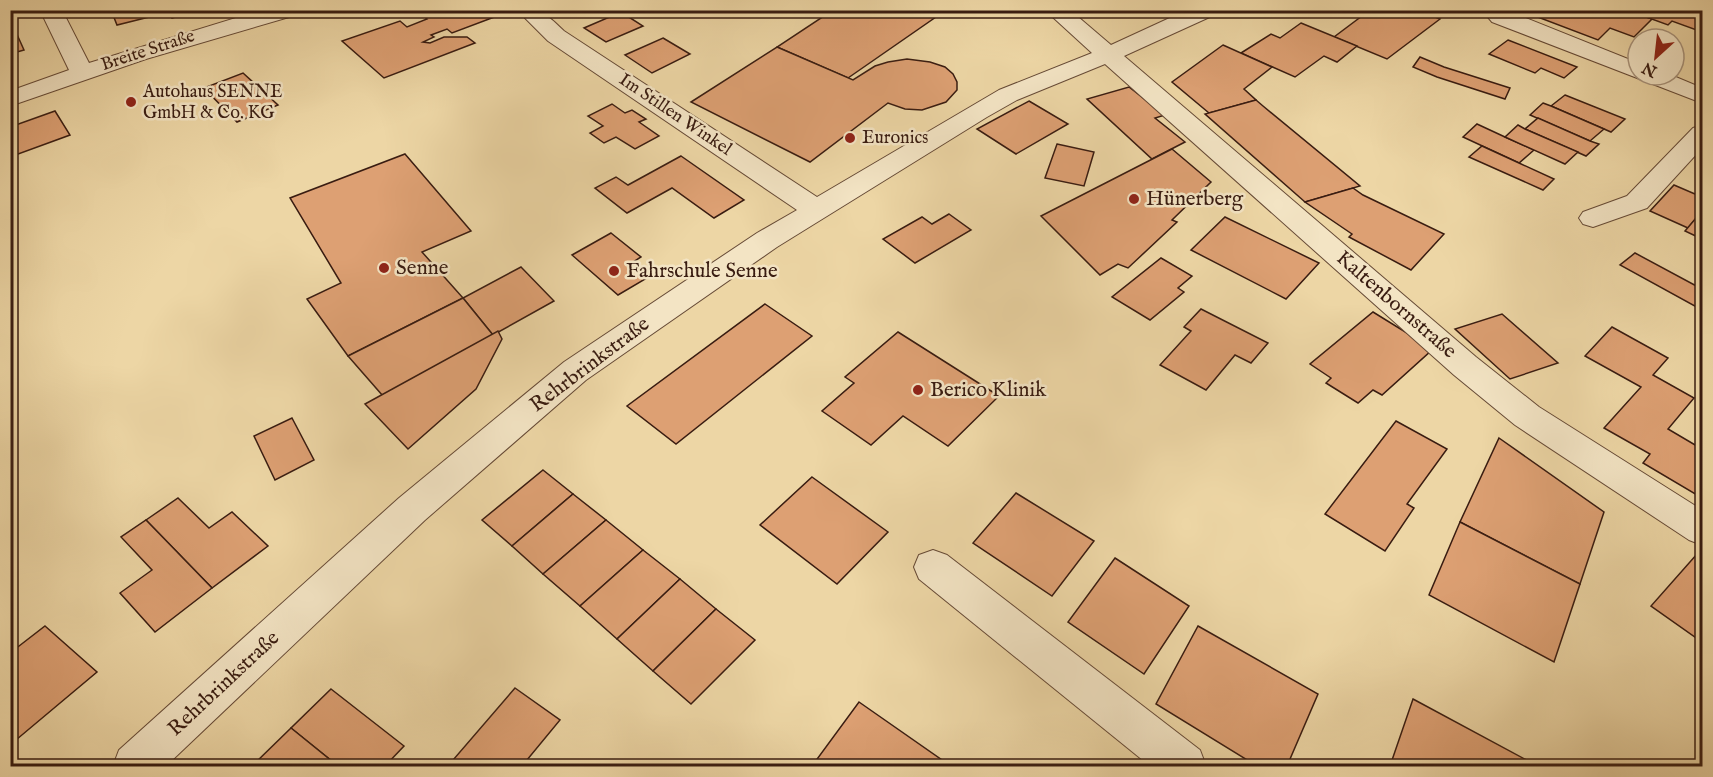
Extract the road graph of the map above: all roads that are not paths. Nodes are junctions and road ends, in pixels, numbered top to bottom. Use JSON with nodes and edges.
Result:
{"nodes":[{"id":1,"x":51,"y":10,"type":"edge"},
{"id":2,"x":288,"y":10,"type":"edge"},
{"id":3,"x":1056,"y":10,"type":"edge"},
{"id":4,"x":1206,"y":10,"type":"edge"},
{"id":5,"x":1492,"y":10,"type":"edge"},
{"id":6,"x":536,"y":18,"type":"dead end"},
{"id":7,"x":1109,"y":54,"type":"junction"},
{"id":8,"x":1626,"y":66,"type":"edge"},
{"id":9,"x":82,"y":73,"type":"junction"},
{"id":10,"x":1680,"y":87,"type":"edge"},
{"id":11,"x":1702,"y":96,"type":"edge"},
{"id":12,"x":10,"y":99,"type":"edge"},
{"id":13,"x":1702,"y":133,"type":"edge"},
{"id":14,"x":815,"y":209,"type":"junction"},
{"id":15,"x":1593,"y":218,"type":"dead end"},
{"id":16,"x":1702,"y":529,"type":"edge"},
{"id":17,"x":933,"y":567,"type":"dead end"},
{"id":18,"x":135,"y":766,"type":"edge"},
{"id":19,"x":1184,"y":766,"type":"edge"}],
"edges":[{"from":1,"to":9,"type":"street"},
{"from":2,"to":9,"type":"street","name":"Breite Straße"},
{"from":3,"to":7,"type":"street","name":"Kaltenbornstraße"},
{"from":4,"to":7,"type":"street","name":"Rehrbrinkstraße"},
{"from":5,"to":8,"type":"street"},
{"from":6,"to":14,"type":"street","name":"Im Stillen Winkel"},
{"from":7,"to":14,"type":"street","name":"Rehrbrinkstraße"},
{"from":7,"to":16,"type":"street","name":"Kaltenbornstraße"},
{"from":9,"to":12,"type":"street","name":"Breite Straße"},
{"from":10,"to":11,"type":"street"},
{"from":13,"to":15,"type":"street"},
{"from":14,"to":18,"type":"street","name":"Rehrbrinkstraße"},
{"from":17,"to":19,"type":"street"}]}
